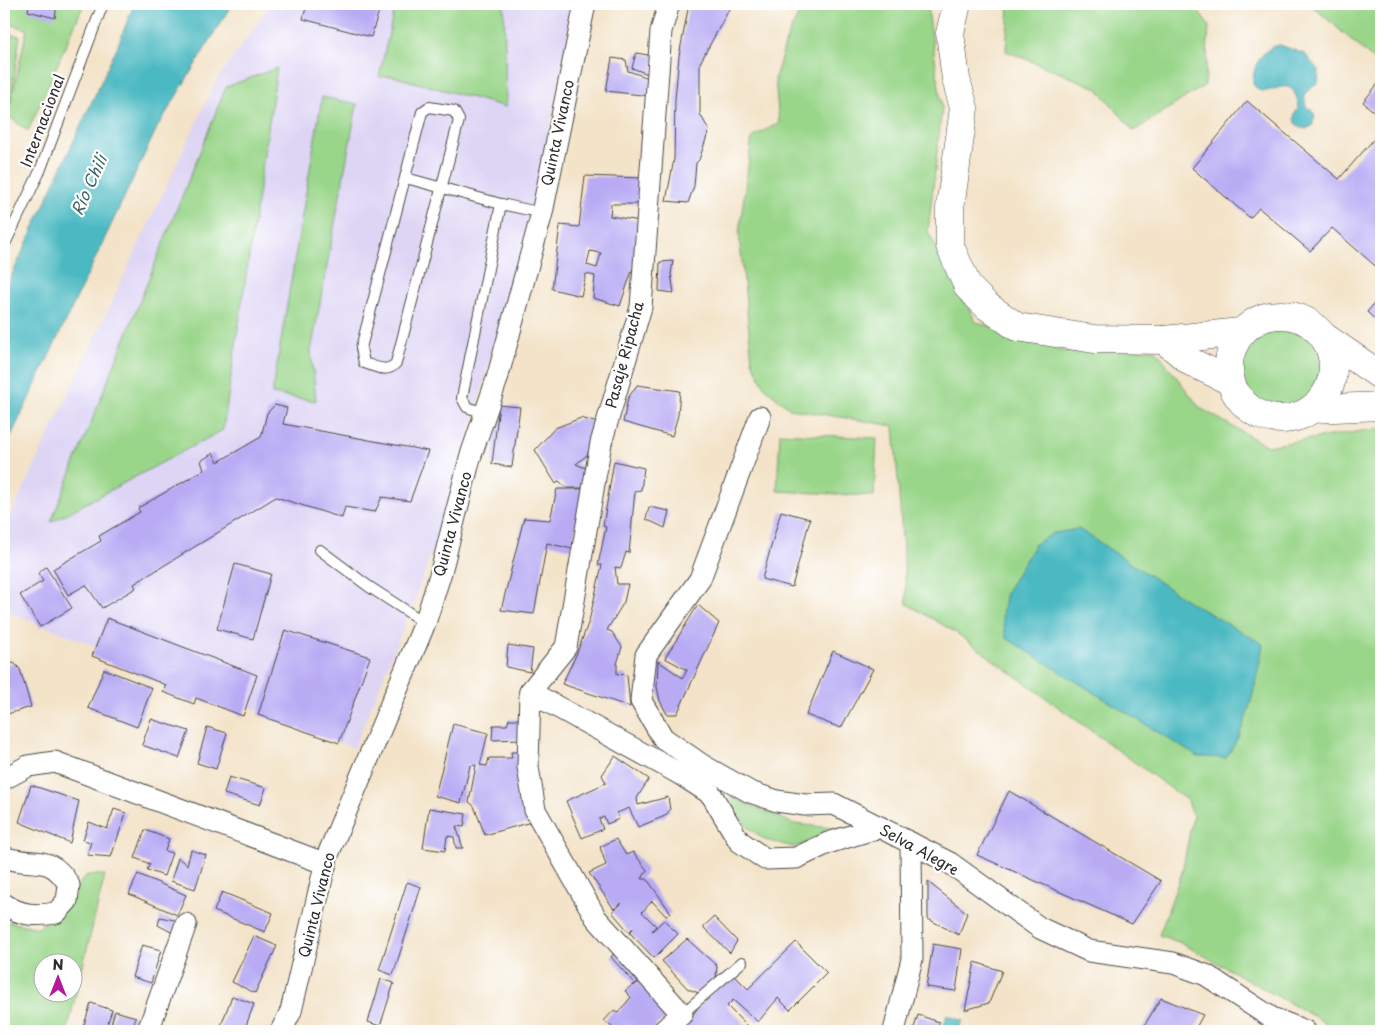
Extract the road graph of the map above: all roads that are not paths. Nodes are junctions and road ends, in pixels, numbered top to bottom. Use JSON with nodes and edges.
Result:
{"nodes":[{"id":1,"x":103,"y":4,"type":"edge"},
{"id":2,"x":585,"y":4,"type":"edge"},
{"id":3,"x":669,"y":4,"type":"edge"},
{"id":4,"x":956,"y":4,"type":"edge"},
{"id":5,"x":406,"y":178,"type":"junction"},
{"id":6,"x":443,"y":187,"type":"junction"},
{"id":7,"x":501,"y":204,"type":"junction"},
{"id":8,"x":542,"y":213,"type":"junction"},
{"id":9,"x":4,"y":246,"type":"edge"},
{"id":10,"x":1241,"y":332,"type":"junction"},
{"id":11,"x":1323,"y":336,"type":"junction"},
{"id":12,"x":1164,"y":340,"type":"junction"},
{"id":13,"x":1381,"y":376,"type":"edge"},
{"id":14,"x":1230,"y":380,"type":"junction"},
{"id":15,"x":1381,"y":406,"type":"edge"},
{"id":16,"x":1311,"y":409,"type":"junction"},
{"id":17,"x":484,"y":413,"type":"junction"},
{"id":18,"x":760,"y":417,"type":"dead end"},
{"id":19,"x":320,"y":550,"type":"dead end"},
{"id":20,"x":425,"y":623,"type":"junction"},
{"id":21,"x":530,"y":692,"type":"junction"},
{"id":22,"x":702,"y":765,"type":"junction"},
{"id":23,"x":680,"y":774,"type":"junction"},
{"id":24,"x":4,"y":779,"type":"edge"},
{"id":25,"x":880,"y":827,"type":"junction"},
{"id":26,"x":911,"y":843,"type":"junction"},
{"id":27,"x":4,"y":856,"type":"edge"},
{"id":28,"x":326,"y":864,"type":"junction"},
{"id":29,"x":4,"y":904,"type":"edge"},
{"id":30,"x":186,"y":924,"type":"dead end"},
{"id":31,"x":742,"y":962,"type":"dead end"},
{"id":32,"x":682,"y":1014,"type":"junction"},
{"id":33,"x":148,"y":1031,"type":"edge"},
{"id":34,"x":281,"y":1031,"type":"edge"},
{"id":35,"x":663,"y":1031,"type":"edge"},
{"id":36,"x":894,"y":1031,"type":"edge"},
{"id":37,"x":1305,"y":1031,"type":"edge"}],
"edges":[{"from":1,"to":9,"type":"lane","name":"Internacional"},
{"from":2,"to":8,"type":"street","name":"Quinta Vivanco"},
{"from":3,"to":21,"type":"street","name":"Pasaje Ripacha"},
{"from":4,"to":12,"type":"street"},
{"from":5,"to":6,"type":"lane"},
{"from":5,"to":6,"type":"lane"},
{"from":5,"to":6,"type":"lane"},
{"from":6,"to":7,"type":"lane"},
{"from":7,"to":8,"type":"lane"},
{"from":7,"to":17,"type":"lane"},
{"from":8,"to":17,"type":"street","name":"Quinta Vivanco"},
{"from":10,"to":11,"type":"street"},
{"from":10,"to":12,"type":"street"},
{"from":10,"to":14,"type":"street"},
{"from":11,"to":13,"type":"street"},
{"from":11,"to":16,"type":"street"},
{"from":12,"to":14,"type":"street"},
{"from":14,"to":16,"type":"street"},
{"from":15,"to":16,"type":"street"},
{"from":17,"to":20,"type":"street","name":"Quinta Vivanco"},
{"from":18,"to":22,"type":"street","name":"Selva Alegre"},
{"from":19,"to":20,"type":"lane"},
{"from":20,"to":28,"type":"street","name":"Quinta Vivanco"},
{"from":21,"to":23,"type":"street"},
{"from":21,"to":32,"type":"street"},
{"from":22,"to":23,"type":"street"},
{"from":22,"to":25,"type":"street","name":"Selva Alegre"},
{"from":23,"to":25,"type":"street"},
{"from":24,"to":28,"type":"street"},
{"from":25,"to":26,"type":"street","name":"Selva Alegre"},
{"from":26,"to":36,"type":"street"},
{"from":26,"to":37,"type":"street","name":"Selva Alegre"},
{"from":27,"to":29,"type":"street"},
{"from":28,"to":34,"type":"street","name":"Quinta Vivanco"},
{"from":30,"to":33,"type":"street"},
{"from":31,"to":32,"type":"lane"},
{"from":32,"to":35,"type":"street"}]}
